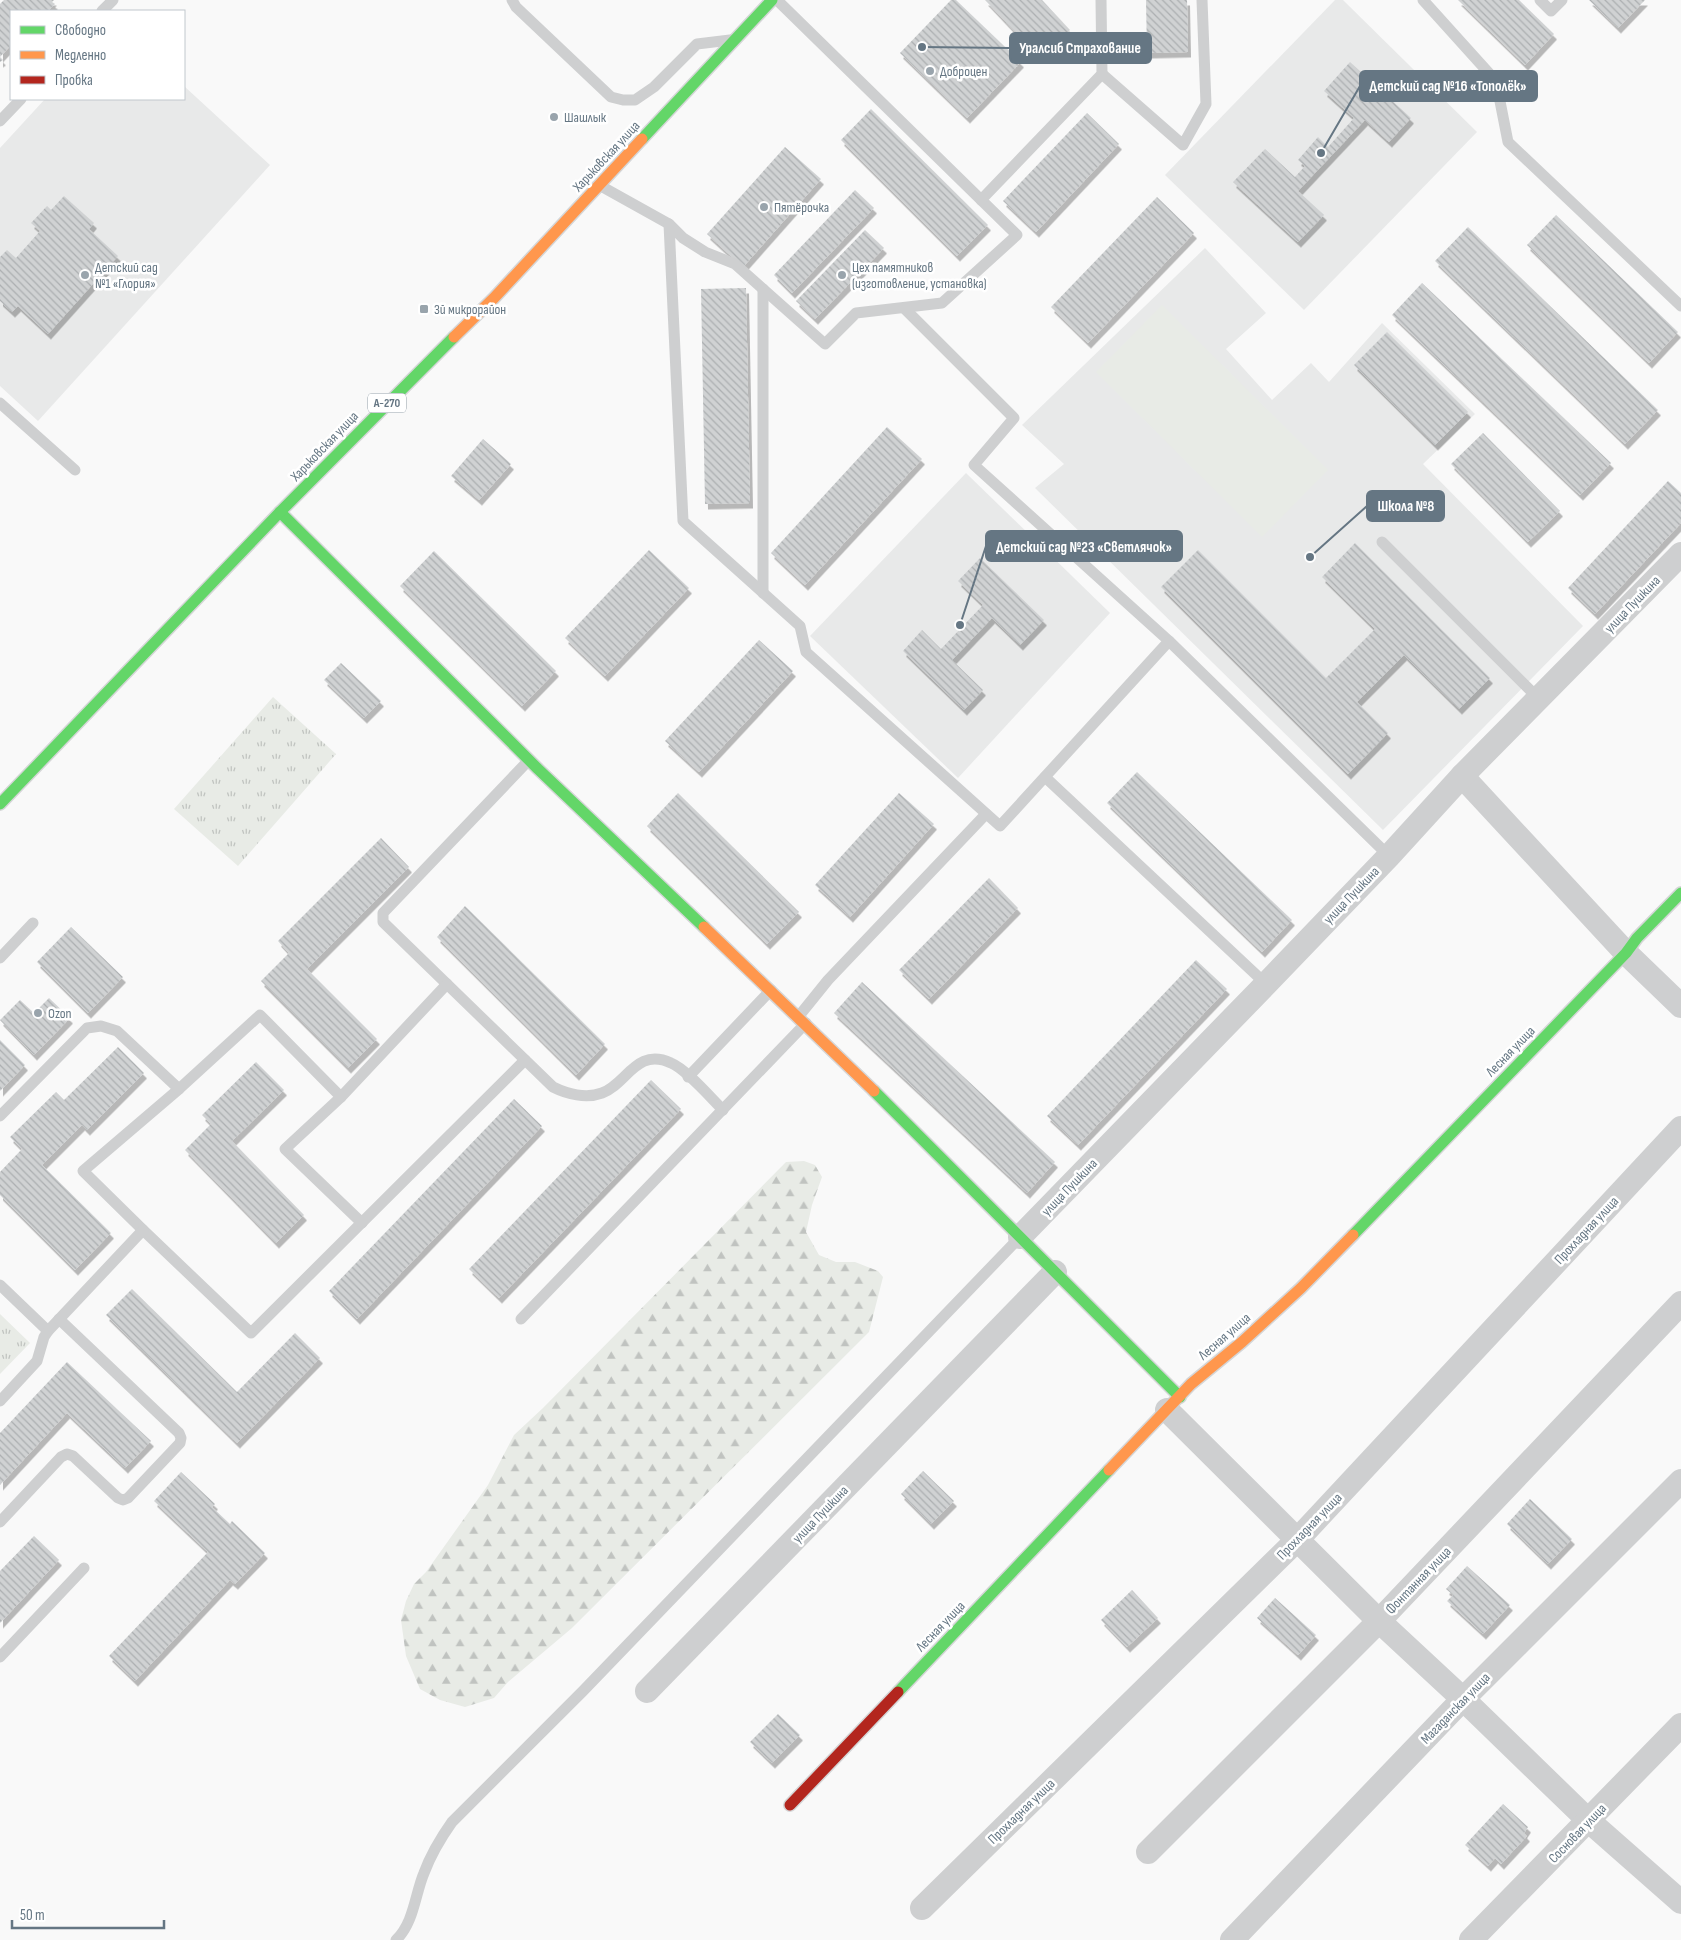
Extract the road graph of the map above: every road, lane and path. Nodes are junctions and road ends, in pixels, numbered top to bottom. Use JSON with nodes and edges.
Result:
{"nodes":[{"id":1,"x":113,"y":0,"type":"edge"},
{"id":2,"x":512,"y":0,"type":"edge"},
{"id":3,"x":772,"y":0,"type":"edge"},
{"id":4,"x":777,"y":0,"type":"edge"},
{"id":5,"x":1101,"y":0,"type":"edge"},
{"id":6,"x":1202,"y":0,"type":"edge"},
{"id":7,"x":1423,"y":0,"type":"edge"},
{"id":8,"x":1540,"y":0,"type":"edge"},
{"id":9,"x":1562,"y":0,"type":"edge"},
{"id":10,"x":103,"y":10,"type":"edge"},
{"id":11,"x":736,"y":39,"type":"junction"},
{"id":12,"x":1102,"y":74,"type":"junction"},
{"id":13,"x":19,"y":100,"type":"edge"},
{"id":14,"x":0,"y":121,"type":"edge"},
{"id":15,"x":599,"y":185,"type":"junction"},
{"id":16,"x":981,"y":200,"type":"junction"},
{"id":17,"x":670,"y":224,"type":"junction"},
{"id":18,"x":763,"y":289,"type":"junction"},
{"id":19,"x":1681,"y":306,"type":"edge"},
{"id":20,"x":904,"y":308,"type":"junction"},
{"id":21,"x":0,"y":403,"type":"edge"},
{"id":22,"x":74,"y":470,"type":"dead end"},
{"id":23,"x":280,"y":512,"type":"junction"},
{"id":24,"x":1382,"y":542,"type":"dead end"},
{"id":25,"x":1681,"y":554,"type":"edge"},
{"id":26,"x":763,"y":594,"type":"junction"},
{"id":27,"x":1169,"y":641,"type":"junction"},
{"id":28,"x":1538,"y":699,"type":"junction"},
{"id":29,"x":530,"y":760,"type":"junction"},
{"id":30,"x":1462,"y":776,"type":"junction"},
{"id":31,"x":1045,"y":777,"type":"junction"},
{"id":32,"x":0,"y":804,"type":"edge"},
{"id":33,"x":986,"y":814,"type":"junction"},
{"id":34,"x":1389,"y":856,"type":"junction"},
{"id":35,"x":1681,"y":893,"type":"edge"},
{"id":36,"x":33,"y":923,"type":"dead end"},
{"id":37,"x":1626,"y":953,"type":"junction"},
{"id":38,"x":0,"y":958,"type":"edge"},
{"id":39,"x":447,"y":984,"type":"junction"},
{"id":40,"x":1266,"y":984,"type":"junction"},
{"id":41,"x":772,"y":990,"type":"junction"},
{"id":42,"x":1681,"y":1006,"type":"edge"},
{"id":43,"x":802,"y":1020,"type":"junction"},
{"id":44,"x":525,"y":1060,"type":"junction"},
{"id":45,"x":688,"y":1076,"type":"junction"},
{"id":46,"x":179,"y":1089,"type":"junction"},
{"id":47,"x":341,"y":1097,"type":"junction"},
{"id":48,"x":722,"y":1110,"type":"junction"},
{"id":49,"x":0,"y":1116,"type":"edge"},
{"id":50,"x":1681,"y":1128,"type":"edge"},
{"id":51,"x":362,"y":1223,"type":"junction"},
{"id":52,"x":143,"y":1230,"type":"junction"},
{"id":53,"x":1020,"y":1237,"type":"junction"},
{"id":54,"x":1056,"y":1272,"type":"junction"},
{"id":55,"x":0,"y":1285,"type":"edge"},
{"id":56,"x":1681,"y":1303,"type":"edge"},
{"id":57,"x":59,"y":1319,"type":"junction"},
{"id":58,"x":521,"y":1320,"type":"dead end"},
{"id":59,"x":48,"y":1331,"type":"junction"},
{"id":60,"x":0,"y":1401,"type":"edge"},
{"id":61,"x":1174,"y":1403,"type":"junction"},
{"id":62,"x":1681,"y":1481,"type":"edge"},
{"id":63,"x":0,"y":1522,"type":"edge"},
{"id":64,"x":1298,"y":1540,"type":"junction"},
{"id":65,"x":84,"y":1568,"type":"dead end"},
{"id":66,"x":1379,"y":1622,"type":"junction"},
{"id":67,"x":0,"y":1657,"type":"edge"},
{"id":68,"x":648,"y":1691,"type":"dead end"},
{"id":69,"x":1463,"y":1699,"type":"junction"},
{"id":70,"x":1681,"y":1725,"type":"edge"},
{"id":71,"x":790,"y":1805,"type":"dead end"},
{"id":72,"x":1589,"y":1821,"type":"junction"},
{"id":73,"x":1148,"y":1852,"type":"dead end"},
{"id":74,"x":1681,"y":1902,"type":"edge"},
{"id":75,"x":922,"y":1908,"type":"dead end"},
{"id":76,"x":396,"y":1940,"type":"edge"},
{"id":77,"x":1232,"y":1940,"type":"edge"},
{"id":78,"x":1471,"y":1940,"type":"edge"}],
"edges":[{"from":1,"to":10,"type":"lane"},
{"from":2,"to":11,"type":"lane"},
{"from":3,"to":11,"type":"main road","name":"Харьковская улица","number":"А-270"},
{"from":4,"to":16,"type":"lane"},
{"from":5,"to":12,"type":"lane"},
{"from":6,"to":12,"type":"lane"},
{"from":7,"to":19,"type":"lane"},
{"from":8,"to":9,"type":"lane"},
{"from":11,"to":15,"type":"main road","name":"Харьковская улица","number":"А-270"},
{"from":12,"to":16,"type":"lane"},
{"from":13,"to":14,"type":"lane"},
{"from":15,"to":17,"type":"lane"},
{"from":15,"to":23,"type":"main road","name":"Харьковская улица","number":"А-270"},
{"from":16,"to":20,"type":"lane"},
{"from":17,"to":18,"type":"lane"},
{"from":17,"to":26,"type":"lane"},
{"from":18,"to":20,"type":"lane"},
{"from":18,"to":26,"type":"lane"},
{"from":20,"to":27,"type":"lane"},
{"from":21,"to":22,"type":"lane"},
{"from":23,"to":29,"type":"main road"},
{"from":23,"to":32,"type":"main road","name":"Харьковская улица","number":"А-270"},
{"from":24,"to":28,"type":"lane"},
{"from":25,"to":28,"type":"street","name":"улица Пушкина"},
{"from":26,"to":33,"type":"lane"},
{"from":27,"to":31,"type":"lane"},
{"from":27,"to":34,"type":"lane"},
{"from":28,"to":30,"type":"street","name":"улица Пушкина"},
{"from":29,"to":39,"type":"lane"},
{"from":29,"to":41,"type":"main road"},
{"from":30,"to":34,"type":"street","name":"улица Пушкина"},
{"from":30,"to":37,"type":"street"},
{"from":31,"to":33,"type":"lane"},
{"from":31,"to":40,"type":"lane"},
{"from":33,"to":43,"type":"lane"},
{"from":34,"to":40,"type":"street","name":"улица Пушкина"},
{"from":35,"to":37,"type":"main road","name":"Лесная улица"},
{"from":36,"to":38,"type":"lane"},
{"from":37,"to":42,"type":"street"},
{"from":37,"to":61,"type":"main road","name":"Лесная улица"},
{"from":39,"to":44,"type":"lane"},
{"from":39,"to":47,"type":"lane"},
{"from":40,"to":53,"type":"street","name":"улица Пушкина"},
{"from":41,"to":43,"type":"main road"},
{"from":41,"to":45,"type":"lane"},
{"from":43,"to":48,"type":"lane"},
{"from":43,"to":53,"type":"main road"},
{"from":44,"to":45,"type":"lane"},
{"from":44,"to":51,"type":"lane"},
{"from":45,"to":48,"type":"lane"},
{"from":46,"to":47,"type":"lane"},
{"from":46,"to":49,"type":"lane"},
{"from":46,"to":52,"type":"lane"},
{"from":47,"to":51,"type":"lane"},
{"from":48,"to":58,"type":"lane"},
{"from":50,"to":64,"type":"street","name":"Прохладная улица"},
{"from":51,"to":52,"type":"lane"},
{"from":52,"to":57,"type":"lane"},
{"from":53,"to":54,"type":"main road"},
{"from":53,"to":76,"type":"lane"},
{"from":54,"to":61,"type":"main road"},
{"from":54,"to":68,"type":"street","name":"улица Пушкина"},
{"from":55,"to":59,"type":"lane"},
{"from":56,"to":66,"type":"street","name":"Фонтанная улица"},
{"from":57,"to":59,"type":"lane"},
{"from":57,"to":63,"type":"lane"},
{"from":59,"to":60,"type":"lane"},
{"from":61,"to":64,"type":"street"},
{"from":61,"to":71,"type":"main road","name":"Лесная улица"},
{"from":62,"to":69,"type":"street","name":"Магаданская улица"},
{"from":64,"to":66,"type":"street"},
{"from":64,"to":75,"type":"street","name":"Прохладная улица"},
{"from":65,"to":67,"type":"lane"},
{"from":66,"to":69,"type":"street"},
{"from":66,"to":73,"type":"street","name":"Фонтанная улица"},
{"from":69,"to":72,"type":"street"},
{"from":69,"to":77,"type":"street","name":"Магаданская улица"},
{"from":70,"to":72,"type":"street","name":"Сосновая улица"},
{"from":72,"to":74,"type":"street"},
{"from":72,"to":78,"type":"street","name":"Сосновая улица"}]}
